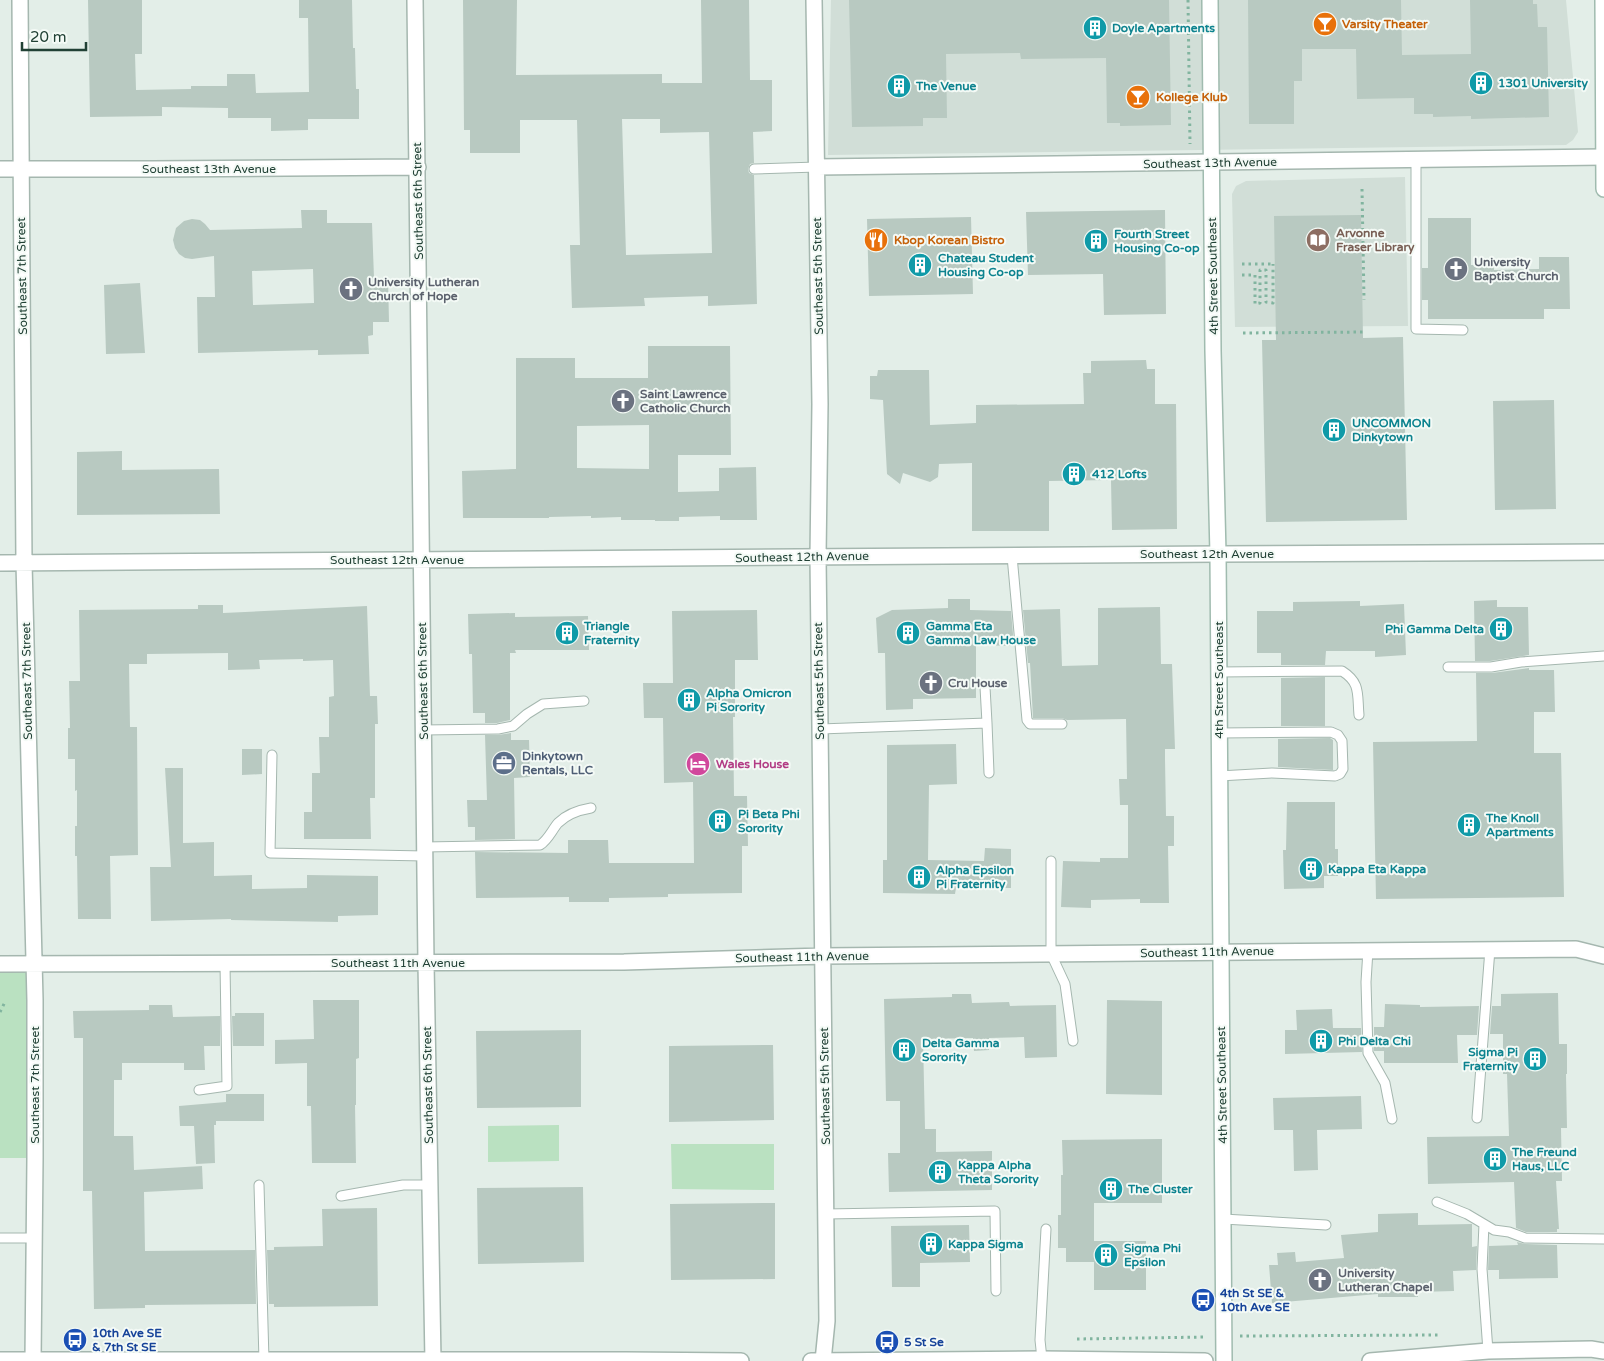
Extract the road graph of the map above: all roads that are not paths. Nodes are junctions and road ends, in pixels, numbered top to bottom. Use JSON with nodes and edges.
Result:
{"nodes":[{"id":1,"x":20,"y":0,"type":"edge"},
{"id":2,"x":415,"y":0,"type":"edge"},
{"id":3,"x":814,"y":0,"type":"edge"},
{"id":4,"x":1210,"y":0,"type":"edge"},
{"id":5,"x":1603,"y":0,"type":"edge"},
{"id":6,"x":1603,"y":49,"type":"edge"},
{"id":7,"x":1604,"y":157,"type":"edge"},
{"id":8,"x":1416,"y":160,"type":"junction"},
{"id":9,"x":1211,"y":163,"type":"junction"},
{"id":10,"x":418,"y":166,"type":"junction"},
{"id":11,"x":817,"y":167,"type":"junction"},
{"id":12,"x":0,"y":169,"type":"edge"},
{"id":13,"x":21,"y":169,"type":"junction"},
{"id":14,"x":754,"y":169,"type":"dead end"},
{"id":15,"x":1604,"y":189,"type":"edge"},
{"id":16,"x":1463,"y":330,"type":"dead end"},
{"id":17,"x":1604,"y":552,"type":"edge"},
{"id":18,"x":1218,"y":554,"type":"junction"},
{"id":19,"x":1012,"y":556,"type":"junction"},
{"id":20,"x":818,"y":557,"type":"junction"},
{"id":21,"x":421,"y":560,"type":"junction"},
{"id":22,"x":0,"y":563,"type":"edge"},
{"id":23,"x":24,"y":563,"type":"junction"},
{"id":24,"x":1604,"y":656,"type":"edge"},
{"id":25,"x":1448,"y":666,"type":"dead end"},
{"id":26,"x":1218,"y":672,"type":"junction"},
{"id":27,"x":985,"y":687,"type":"dead end"},
{"id":28,"x":584,"y":701,"type":"dead end"},
{"id":29,"x":1358,"y":714,"type":"dead end"},
{"id":30,"x":987,"y":723,"type":"junction"},
{"id":31,"x":1062,"y":724,"type":"dead end"},
{"id":32,"x":820,"y":729,"type":"junction"},
{"id":33,"x":423,"y":730,"type":"junction"},
{"id":34,"x":1219,"y":733,"type":"junction"},
{"id":35,"x":272,"y":755,"type":"dead end"},
{"id":36,"x":989,"y":773,"type":"dead end"},
{"id":37,"x":1219,"y":776,"type":"junction"},
{"id":38,"x":591,"y":808,"type":"dead end"},
{"id":39,"x":424,"y":851,"type":"junction"},
{"id":40,"x":1051,"y":861,"type":"dead end"},
{"id":41,"x":1490,"y":949,"type":"junction"},
{"id":42,"x":1368,"y":950,"type":"junction"},
{"id":43,"x":1220,"y":951,"type":"junction"},
{"id":44,"x":1051,"y":954,"type":"junction"},
{"id":45,"x":823,"y":956,"type":"junction"},
{"id":46,"x":1604,"y":956,"type":"edge"},
{"id":47,"x":426,"y":963,"type":"junction"},
{"id":48,"x":0,"y":964,"type":"edge"},
{"id":49,"x":34,"y":964,"type":"junction"},
{"id":50,"x":225,"y":964,"type":"junction"},
{"id":51,"x":1073,"y":1041,"type":"dead end"},
{"id":52,"x":199,"y":1090,"type":"dead end"},
{"id":53,"x":1477,"y":1118,"type":"dead end"},
{"id":54,"x":1392,"y":1119,"type":"dead end"},
{"id":55,"x":259,"y":1185,"type":"dead end"},
{"id":56,"x":430,"y":1185,"type":"junction"},
{"id":57,"x":340,"y":1196,"type":"dead end"},
{"id":58,"x":1437,"y":1202,"type":"dead end"},
{"id":59,"x":826,"y":1214,"type":"junction"},
{"id":60,"x":1223,"y":1219,"type":"junction"},
{"id":61,"x":1484,"y":1224,"type":"junction"},
{"id":62,"x":1326,"y":1225,"type":"dead end"},
{"id":63,"x":1046,"y":1229,"type":"dead end"},
{"id":64,"x":0,"y":1238,"type":"edge"},
{"id":65,"x":34,"y":1238,"type":"junction"},
{"id":66,"x":1604,"y":1239,"type":"edge"},
{"id":67,"x":996,"y":1290,"type":"dead end"},
{"id":68,"x":1488,"y":1351,"type":"junction"},
{"id":69,"x":1604,"y":1351,"type":"edge"},
{"id":70,"x":1042,"y":1359,"type":"junction"},
{"id":71,"x":0,"y":1360,"type":"edge"},
{"id":72,"x":33,"y":1360,"type":"edge"},
{"id":73,"x":264,"y":1360,"type":"junction"},
{"id":74,"x":433,"y":1360,"type":"edge"},
{"id":75,"x":561,"y":1360,"type":"edge"},
{"id":76,"x":741,"y":1361,"type":"edge"},
{"id":77,"x":819,"y":1361,"type":"edge"},
{"id":78,"x":980,"y":1361,"type":"edge"},
{"id":79,"x":1205,"y":1361,"type":"edge"},
{"id":80,"x":1224,"y":1361,"type":"edge"},
{"id":81,"x":1370,"y":1361,"type":"edge"}],
"edges":[{"from":1,"to":13,"type":"street","name":"Southeast 7th Street"},
{"from":2,"to":10,"type":"street","name":"Southeast 6th Street"},
{"from":3,"to":11,"type":"street","name":"Southeast 5th Street"},
{"from":4,"to":9,"type":"street","name":"4th Street Southeast"},
{"from":5,"to":6,"type":"street"},
{"from":6,"to":7,"type":"street"},
{"from":7,"to":8,"type":"street","name":"Southeast 13th Avenue"},
{"from":7,"to":15,"type":"street"},
{"from":8,"to":9,"type":"street","name":"Southeast 13th Avenue"},
{"from":8,"to":16,"type":"lane"},
{"from":9,"to":11,"type":"street","name":"Southeast 13th Avenue"},
{"from":9,"to":18,"type":"street","name":"4th Street Southeast"},
{"from":10,"to":13,"type":"street","name":"Southeast 13th Avenue"},
{"from":10,"to":21,"type":"street","name":"Southeast 6th Street"},
{"from":11,"to":14,"type":"lane"},
{"from":11,"to":20,"type":"street","name":"Southeast 5th Street"},
{"from":12,"to":13,"type":"street","name":"Southeast 13th Avenue"},
{"from":13,"to":23,"type":"street","name":"Southeast 7th Street"},
{"from":17,"to":18,"type":"street","name":"Southeast 12th Avenue"},
{"from":18,"to":19,"type":"street","name":"Southeast 12th Avenue"},
{"from":18,"to":26,"type":"street","name":"4th Street Southeast"},
{"from":19,"to":20,"type":"street","name":"Southeast 12th Avenue"},
{"from":19,"to":31,"type":"lane"},
{"from":20,"to":21,"type":"street","name":"Southeast 12th Avenue"},
{"from":20,"to":32,"type":"street","name":"Southeast 5th Street"},
{"from":21,"to":23,"type":"street","name":"Southeast 12th Avenue"},
{"from":21,"to":33,"type":"street","name":"Southeast 6th Street"},
{"from":22,"to":23,"type":"street","name":"Southeast 12th Avenue"},
{"from":23,"to":49,"type":"street","name":"Southeast 7th Street"},
{"from":24,"to":25,"type":"lane"},
{"from":26,"to":29,"type":"lane"},
{"from":26,"to":34,"type":"street","name":"4th Street Southeast"},
{"from":27,"to":30,"type":"lane"},
{"from":28,"to":33,"type":"lane"},
{"from":30,"to":32,"type":"lane"},
{"from":30,"to":36,"type":"lane"},
{"from":32,"to":45,"type":"street","name":"Southeast 5th Street"},
{"from":33,"to":39,"type":"street","name":"Southeast 6th Street"},
{"from":34,"to":37,"type":"street","name":"4th Street Southeast"},
{"from":34,"to":37,"type":"lane"},
{"from":35,"to":39,"type":"lane"},
{"from":37,"to":43,"type":"street","name":"4th Street Southeast"},
{"from":38,"to":39,"type":"lane"},
{"from":39,"to":47,"type":"street","name":"Southeast 6th Street"},
{"from":40,"to":44,"type":"lane"},
{"from":41,"to":42,"type":"street","name":"Southeast 11th Avenue"},
{"from":41,"to":46,"type":"street","name":"Southeast 11th Avenue"},
{"from":41,"to":53,"type":"lane"},
{"from":42,"to":43,"type":"street","name":"Southeast 11th Avenue"},
{"from":42,"to":54,"type":"lane"},
{"from":43,"to":44,"type":"street","name":"Southeast 11th Avenue"},
{"from":43,"to":60,"type":"street","name":"4th Street Southeast"},
{"from":44,"to":45,"type":"street","name":"Southeast 11th Avenue"},
{"from":44,"to":51,"type":"lane"},
{"from":45,"to":47,"type":"street","name":"Southeast 11th Avenue"},
{"from":45,"to":59,"type":"street","name":"Southeast 5th Street"},
{"from":47,"to":50,"type":"street","name":"Southeast 11th Avenue"},
{"from":47,"to":56,"type":"street","name":"Southeast 6th Street"},
{"from":48,"to":49,"type":"street","name":"Southeast 11th Avenue"},
{"from":49,"to":50,"type":"street","name":"Southeast 11th Avenue"},
{"from":49,"to":65,"type":"street","name":"Southeast 7th Street"},
{"from":50,"to":52,"type":"lane"},
{"from":55,"to":73,"type":"lane"},
{"from":56,"to":57,"type":"lane"},
{"from":56,"to":74,"type":"street","name":"Southeast 6th Street"},
{"from":58,"to":61,"type":"lane"},
{"from":59,"to":67,"type":"lane"},
{"from":59,"to":77,"type":"street","name":"Southeast 5th Street"},
{"from":60,"to":62,"type":"lane"},
{"from":60,"to":80,"type":"street","name":"4th Street Southeast"},
{"from":61,"to":66,"type":"lane"},
{"from":61,"to":68,"type":"lane"},
{"from":63,"to":70,"type":"lane"},
{"from":64,"to":65,"type":"lane"},
{"from":65,"to":72,"type":"street","name":"Southeast 7th Street"},
{"from":68,"to":69,"type":"street"},
{"from":68,"to":81,"type":"street"},
{"from":70,"to":78,"type":"street"},
{"from":70,"to":79,"type":"street"},
{"from":71,"to":72,"type":"street"},
{"from":72,"to":73,"type":"street"},
{"from":73,"to":74,"type":"street"},
{"from":74,"to":75,"type":"street"},
{"from":75,"to":76,"type":"street"},
{"from":77,"to":78,"type":"street"}]}
